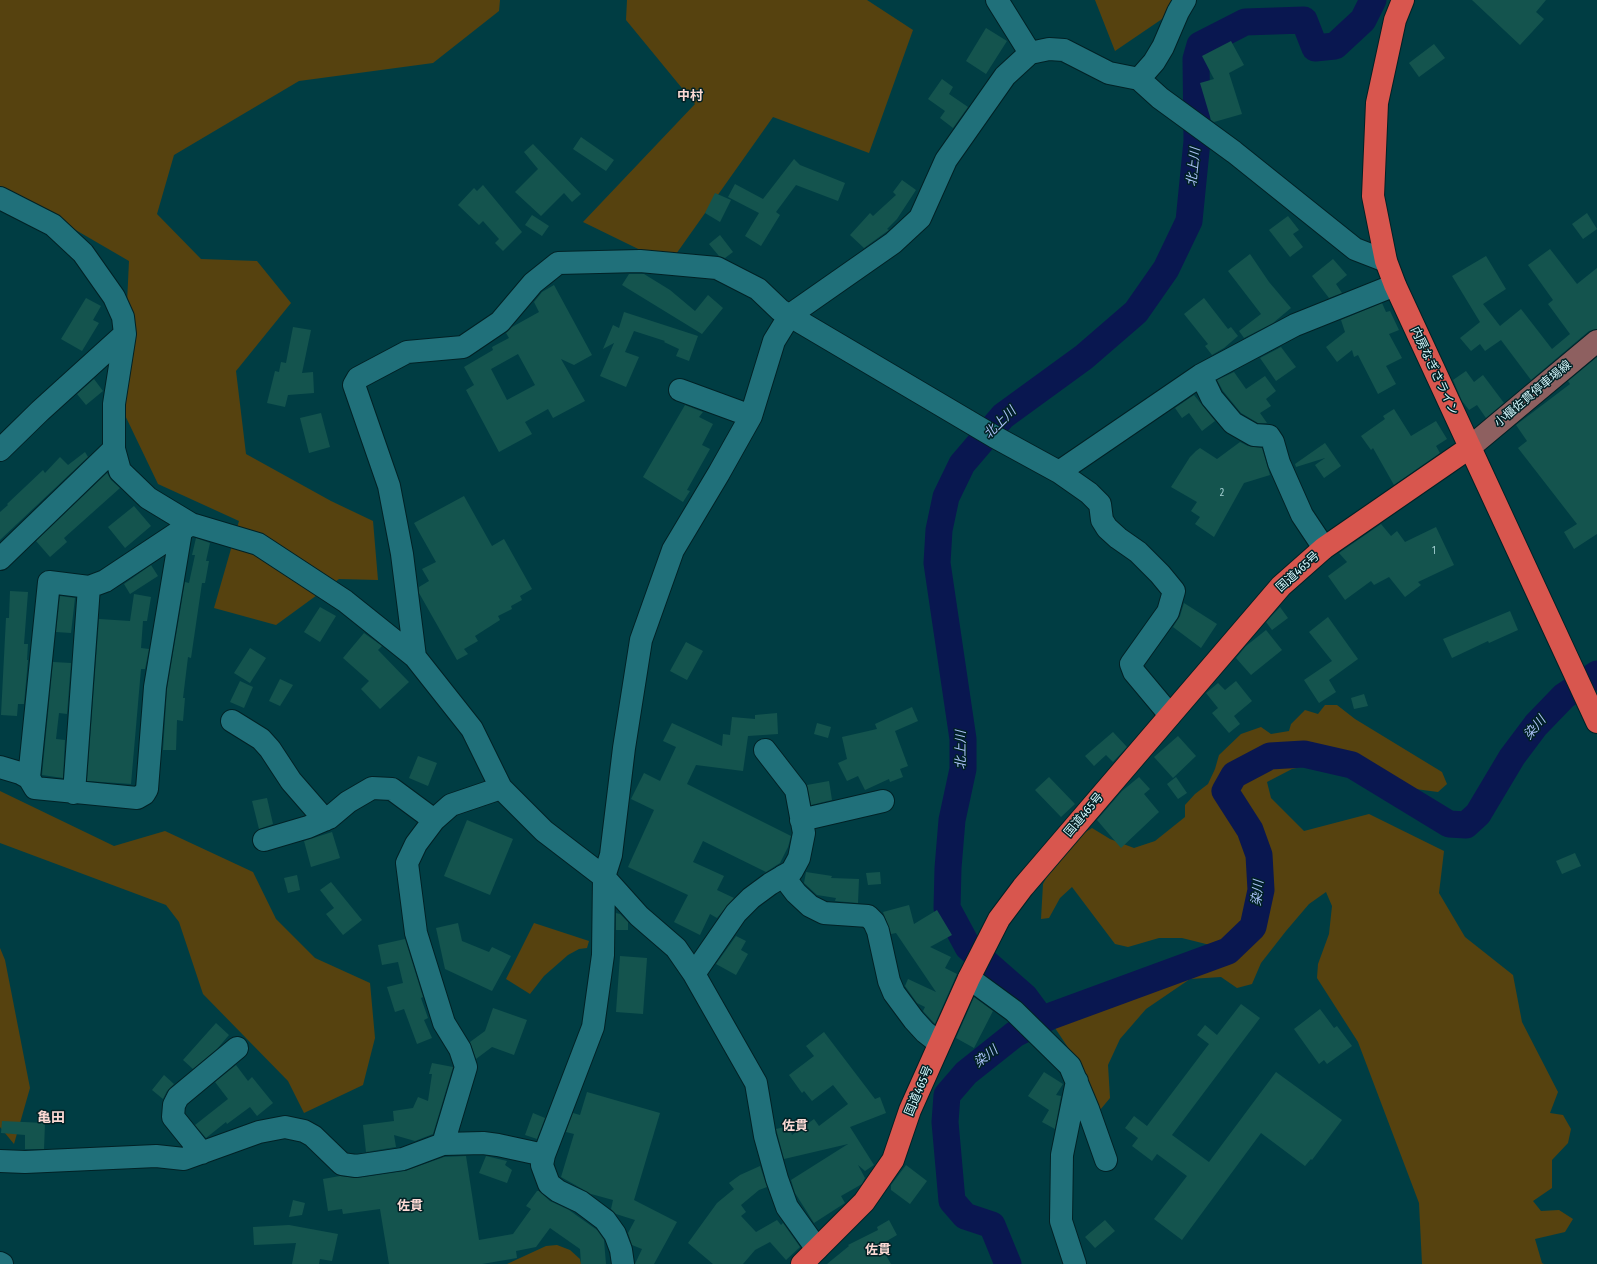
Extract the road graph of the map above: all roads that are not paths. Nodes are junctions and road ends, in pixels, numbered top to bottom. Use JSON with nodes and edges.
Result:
{"nodes":[{"id":1,"x":997,"y":0,"type":"edge"},
{"id":2,"x":1185,"y":0,"type":"edge"},
{"id":3,"x":1403,"y":0,"type":"edge"},
{"id":4,"x":1030,"y":53,"type":"junction"},
{"id":5,"x":1139,"y":79,"type":"junction"},
{"id":6,"x":0,"y":198,"type":"edge"},
{"id":7,"x":1386,"y":261,"type":"junction"},
{"id":8,"x":1395,"y":285,"type":"junction"},
{"id":9,"x":790,"y":315,"type":"junction"},
{"id":10,"x":125,"y":334,"type":"junction"},
{"id":11,"x":1597,"y":341,"type":"edge"},
{"id":12,"x":1201,"y":375,"type":"junction"},
{"id":13,"x":680,"y":390,"type":"dead end"},
{"id":14,"x":751,"y":416,"type":"junction"},
{"id":15,"x":1469,"y":448,"type":"junction"},
{"id":16,"x":114,"y":449,"type":"junction"},
{"id":17,"x":0,"y":450,"type":"edge"},
{"id":18,"x":1058,"y":472,"type":"junction"},
{"id":19,"x":186,"y":527,"type":"junction"},
{"id":20,"x":1324,"y":548,"type":"junction"},
{"id":21,"x":0,"y":559,"type":"edge"},
{"id":22,"x":89,"y":587,"type":"junction"},
{"id":23,"x":415,"y":657,"type":"junction"},
{"id":24,"x":1170,"y":714,"type":"junction"},
{"id":25,"x":1595,"y":719,"type":"edge"},
{"id":26,"x":232,"y":721,"type":"dead end"},
{"id":27,"x":765,"y":750,"type":"dead end"},
{"id":28,"x":0,"y":767,"type":"edge"},
{"id":29,"x":29,"y":778,"type":"junction"},
{"id":30,"x":501,"y":788,"type":"junction"},
{"id":31,"x":74,"y":792,"type":"junction"},
{"id":32,"x":883,"y":801,"type":"dead end"},
{"id":33,"x":325,"y":820,"type":"junction"},
{"id":34,"x":434,"y":820,"type":"junction"},
{"id":35,"x":802,"y":820,"type":"junction"},
{"id":36,"x":264,"y":840,"type":"dead end"},
{"id":37,"x":783,"y":876,"type":"junction"},
{"id":38,"x":604,"y":877,"type":"junction"},
{"id":39,"x":972,"y":973,"type":"junction"},
{"id":40,"x":694,"y":974,"type":"junction"},
{"id":41,"x":940,"y":1043,"type":"junction"},
{"id":42,"x":236,"y":1048,"type":"dead end"},
{"id":43,"x":1077,"y":1081,"type":"junction"},
{"id":44,"x":442,"y":1144,"type":"junction"},
{"id":45,"x":202,"y":1153,"type":"junction"},
{"id":46,"x":544,"y":1155,"type":"junction"},
{"id":47,"x":1106,"y":1160,"type":"dead end"},
{"id":48,"x":0,"y":1161,"type":"edge"},
{"id":49,"x":810,"y":1257,"type":"edge"},
{"id":50,"x":624,"y":1264,"type":"edge"},
{"id":51,"x":1075,"y":1264,"type":"edge"}],
"edges":[{"from":1,"to":4,"type":"street"},
{"from":2,"to":5,"type":"street"},
{"from":3,"to":7,"type":"highway","name":"内房なぎさライン"},
{"from":4,"to":5,"type":"street"},
{"from":4,"to":9,"type":"street"},
{"from":5,"to":7,"type":"street"},
{"from":6,"to":10,"type":"street"},
{"from":7,"to":8,"type":"highway","name":"内房なぎさライン"},
{"from":8,"to":12,"type":"street"},
{"from":8,"to":15,"type":"highway","name":"内房なぎさライン"},
{"from":9,"to":14,"type":"street"},
{"from":9,"to":18,"type":"street"},
{"from":9,"to":23,"type":"street"},
{"from":10,"to":16,"type":"street"},
{"from":10,"to":17,"type":"street"},
{"from":11,"to":15,"type":"main road","name":"小櫃佐貫停車場線"},
{"from":12,"to":18,"type":"street"},
{"from":12,"to":20,"type":"street"},
{"from":13,"to":14,"type":"street"},
{"from":14,"to":38,"type":"street"},
{"from":15,"to":20,"type":"highway","name":"国道465号"},
{"from":15,"to":25,"type":"highway","name":"内房なぎさライン"},
{"from":16,"to":19,"type":"street"},
{"from":16,"to":21,"type":"street"},
{"from":18,"to":24,"type":"street"},
{"from":19,"to":22,"type":"street"},
{"from":19,"to":23,"type":"street"},
{"from":19,"to":31,"type":"street"},
{"from":20,"to":24,"type":"highway","name":"国道465号"},
{"from":22,"to":29,"type":"street"},
{"from":22,"to":31,"type":"street"},
{"from":23,"to":30,"type":"street"},
{"from":24,"to":39,"type":"highway","name":"国道465号"},
{"from":26,"to":33,"type":"street"},
{"from":27,"to":35,"type":"street"},
{"from":28,"to":29,"type":"street"},
{"from":29,"to":31,"type":"street"},
{"from":30,"to":34,"type":"street"},
{"from":30,"to":38,"type":"street"},
{"from":32,"to":35,"type":"street"},
{"from":33,"to":34,"type":"street"},
{"from":33,"to":36,"type":"street"},
{"from":34,"to":44,"type":"street"},
{"from":35,"to":37,"type":"street"},
{"from":37,"to":40,"type":"street"},
{"from":37,"to":41,"type":"street"},
{"from":38,"to":40,"type":"street"},
{"from":38,"to":46,"type":"street"},
{"from":39,"to":41,"type":"highway","name":"国道465号"},
{"from":39,"to":43,"type":"street"},
{"from":40,"to":49,"type":"street"},
{"from":41,"to":49,"type":"highway","name":"国道465号"},
{"from":42,"to":45,"type":"street"},
{"from":43,"to":47,"type":"street"},
{"from":43,"to":51,"type":"street"},
{"from":44,"to":45,"type":"street"},
{"from":44,"to":46,"type":"street"},
{"from":45,"to":48,"type":"street"},
{"from":46,"to":50,"type":"street"}]}
